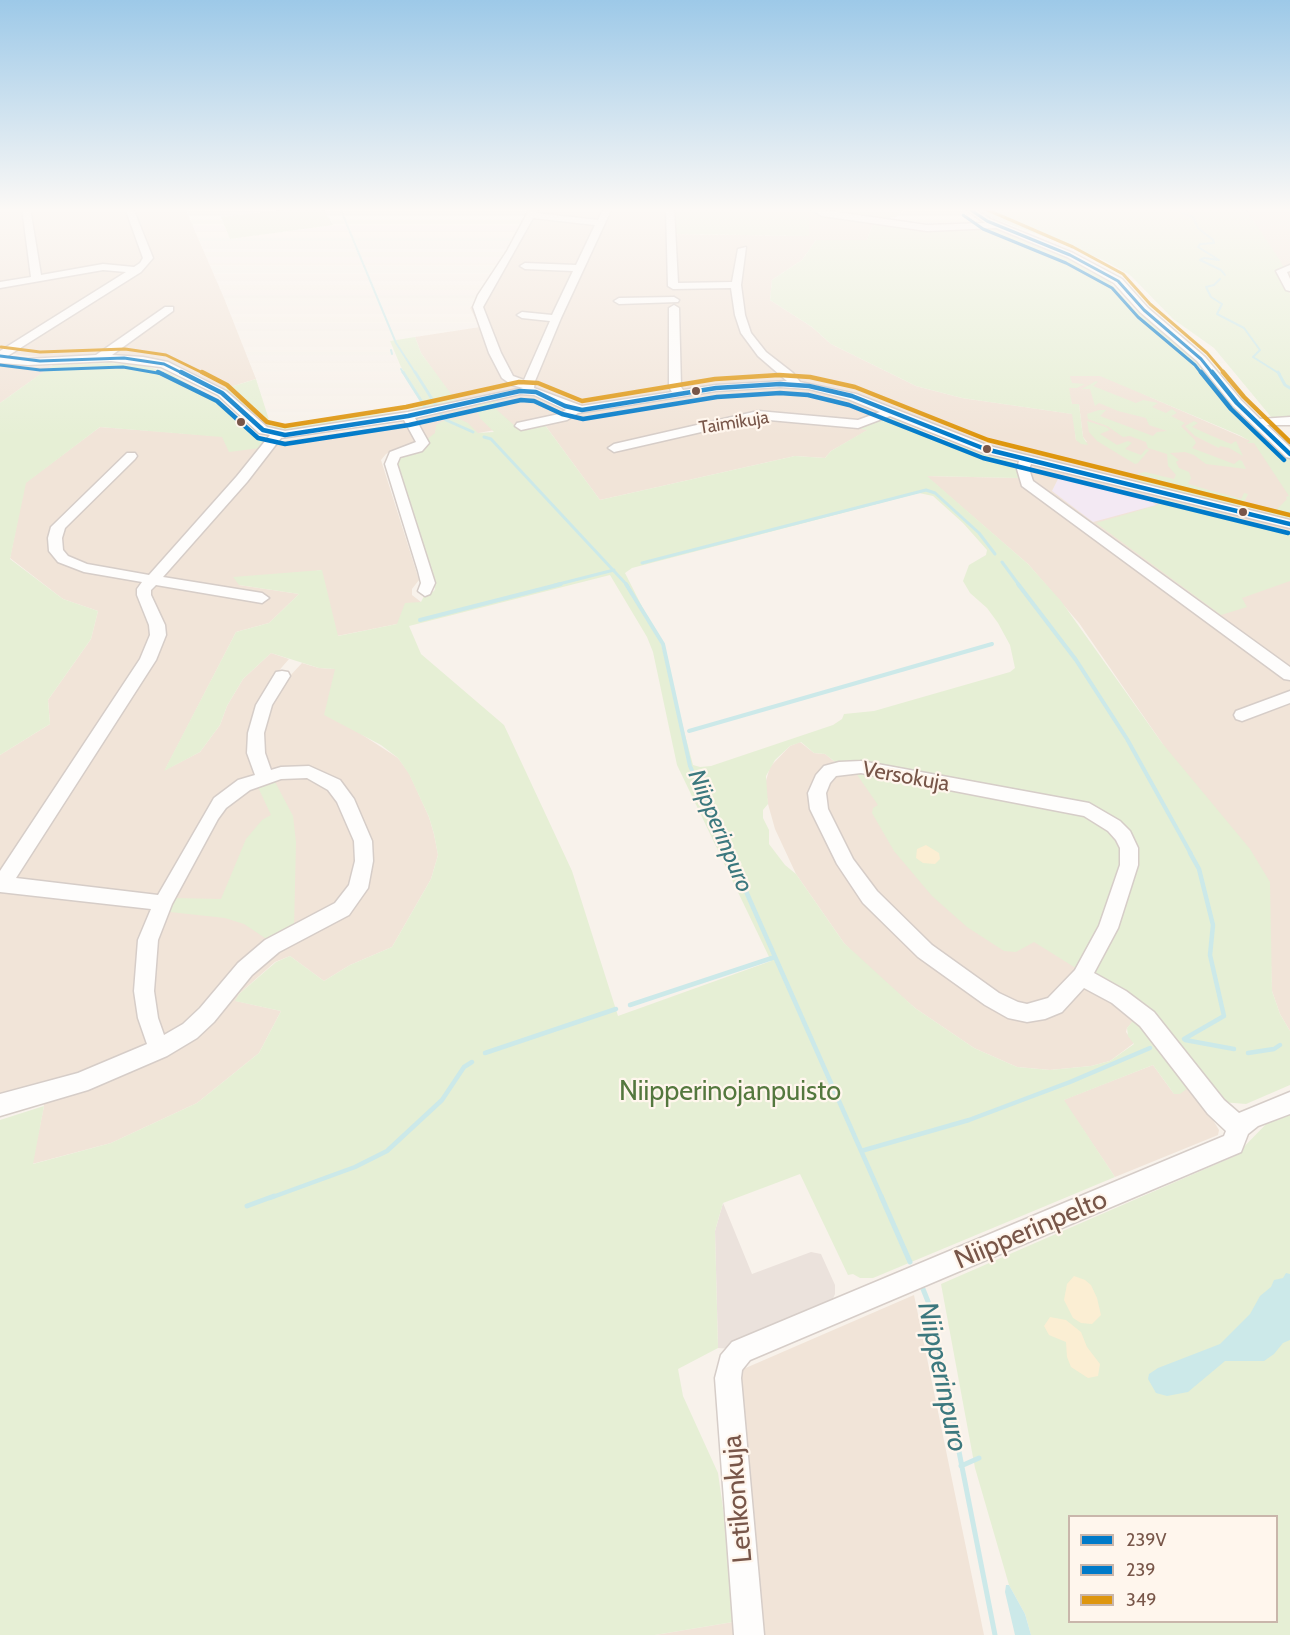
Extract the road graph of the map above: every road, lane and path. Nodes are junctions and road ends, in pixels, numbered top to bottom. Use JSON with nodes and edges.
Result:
{"nodes":[{"id":1,"x":115,"y":284,"type":"edge"},
{"id":2,"x":491,"y":284,"type":"edge"},
{"id":3,"x":572,"y":284,"type":"edge"},
{"id":4,"x":673,"y":284,"type":"edge"},
{"id":5,"x":1122,"y":284,"type":"edge"},
{"id":6,"x":735,"y":285,"type":"joint"},
{"id":7,"x":619,"y":301,"type":"dead end"},
{"id":8,"x":169,"y":309,"type":"dead end"},
{"id":9,"x":522,"y":315,"type":"dead end"},
{"id":10,"x":556,"y":318,"type":"junction"},
{"id":11,"x":0,"y":357,"type":"edge"},
{"id":12,"x":100,"y":358,"type":"junction"},
{"id":13,"x":796,"y":385,"type":"junction"},
{"id":14,"x":529,"y":388,"type":"junction"},
{"id":15,"x":679,"y":393,"type":"junction"},
{"id":16,"x":575,"y":409,"type":"junction"},
{"id":17,"x":889,"y":412,"type":"junction"},
{"id":18,"x":408,"y":416,"type":"junction"},
{"id":19,"x":1288,"y":421,"type":"edge"},
{"id":20,"x":1258,"y":423,"type":"junction"},
{"id":21,"x":521,"y":426,"type":"dead end"},
{"id":22,"x":277,"y":434,"type":"junction"},
{"id":23,"x":614,"y":448,"type":"dead end"},
{"id":24,"x":1290,"y":454,"type":"edge"},
{"id":25,"x":131,"y":456,"type":"dead end"},
{"id":26,"x":1026,"y":459,"type":"junction"},
{"id":27,"x":1290,"y":524,"type":"edge"},
{"id":28,"x":152,"y":579,"type":"junction"},
{"id":29,"x":425,"y":591,"type":"dead end"},
{"id":30,"x":262,"y":598,"type":"dead end"},
{"id":31,"x":1290,"y":675,"type":"edge"},
{"id":32,"x":282,"y":676,"type":"dead end"},
{"id":33,"x":1290,"y":697,"type":"edge"},
{"id":34,"x":1242,"y":715,"type":"dead end"},
{"id":35,"x":264,"y":777,"type":"junction"},
{"id":36,"x":1,"y":884,"type":"edge"},
{"id":37,"x":163,"y":903,"type":"junction"},
{"id":38,"x":1082,"y":976,"type":"junction"},
{"id":39,"x":159,"y":1049,"type":"junction"},
{"id":40,"x":1290,"y":1103,"type":"edge"},
{"id":41,"x":0,"y":1105,"type":"edge"},
{"id":42,"x":1239,"y":1127,"type":"junction"},
{"id":43,"x":730,"y":1364,"type":"joint"},
{"id":44,"x":749,"y":1635,"type":"edge"}],
"edges":[{"from":1,"to":11,"type":"street"},
{"from":2,"to":14,"type":"street"},
{"from":3,"to":10,"type":"street"},
{"from":4,"to":6,"type":"street"},
{"from":5,"to":20,"type":"street"},
{"from":6,"to":13,"type":"street"},
{"from":7,"to":15,"type":"street"},
{"from":8,"to":12,"type":"street"},
{"from":9,"to":10,"type":"street"},
{"from":10,"to":14,"type":"street"},
{"from":11,"to":12,"type":"street"},
{"from":12,"to":22,"type":"street"},
{"from":13,"to":15,"type":"street"},
{"from":13,"to":17,"type":"street"},
{"from":14,"to":16,"type":"street"},
{"from":14,"to":18,"type":"street"},
{"from":15,"to":16,"type":"street"},
{"from":16,"to":21,"type":"street"},
{"from":17,"to":23,"type":"street","name":"Taimikuja"},
{"from":17,"to":26,"type":"street"},
{"from":18,"to":22,"type":"street"},
{"from":18,"to":29,"type":"street"},
{"from":19,"to":20,"type":"street"},
{"from":20,"to":24,"type":"street"},
{"from":22,"to":28,"type":"street"},
{"from":25,"to":28,"type":"street"},
{"from":26,"to":27,"type":"street"},
{"from":26,"to":31,"type":"street"},
{"from":28,"to":30,"type":"street"},
{"from":28,"to":36,"type":"street"},
{"from":32,"to":35,"type":"street"},
{"from":33,"to":34,"type":"street"},
{"from":35,"to":37,"type":"street"},
{"from":35,"to":39,"type":"street"},
{"from":36,"to":37,"type":"street"},
{"from":37,"to":39,"type":"street"},
{"from":38,"to":38,"type":"street","name":"Versokuja"},
{"from":38,"to":42,"type":"street"},
{"from":39,"to":41,"type":"street"},
{"from":40,"to":42,"type":"street","name":"Niipperinpelto"},
{"from":42,"to":43,"type":"street","name":"Niipperinpelto"},
{"from":43,"to":44,"type":"street","name":"Letikonkuja"}]}
